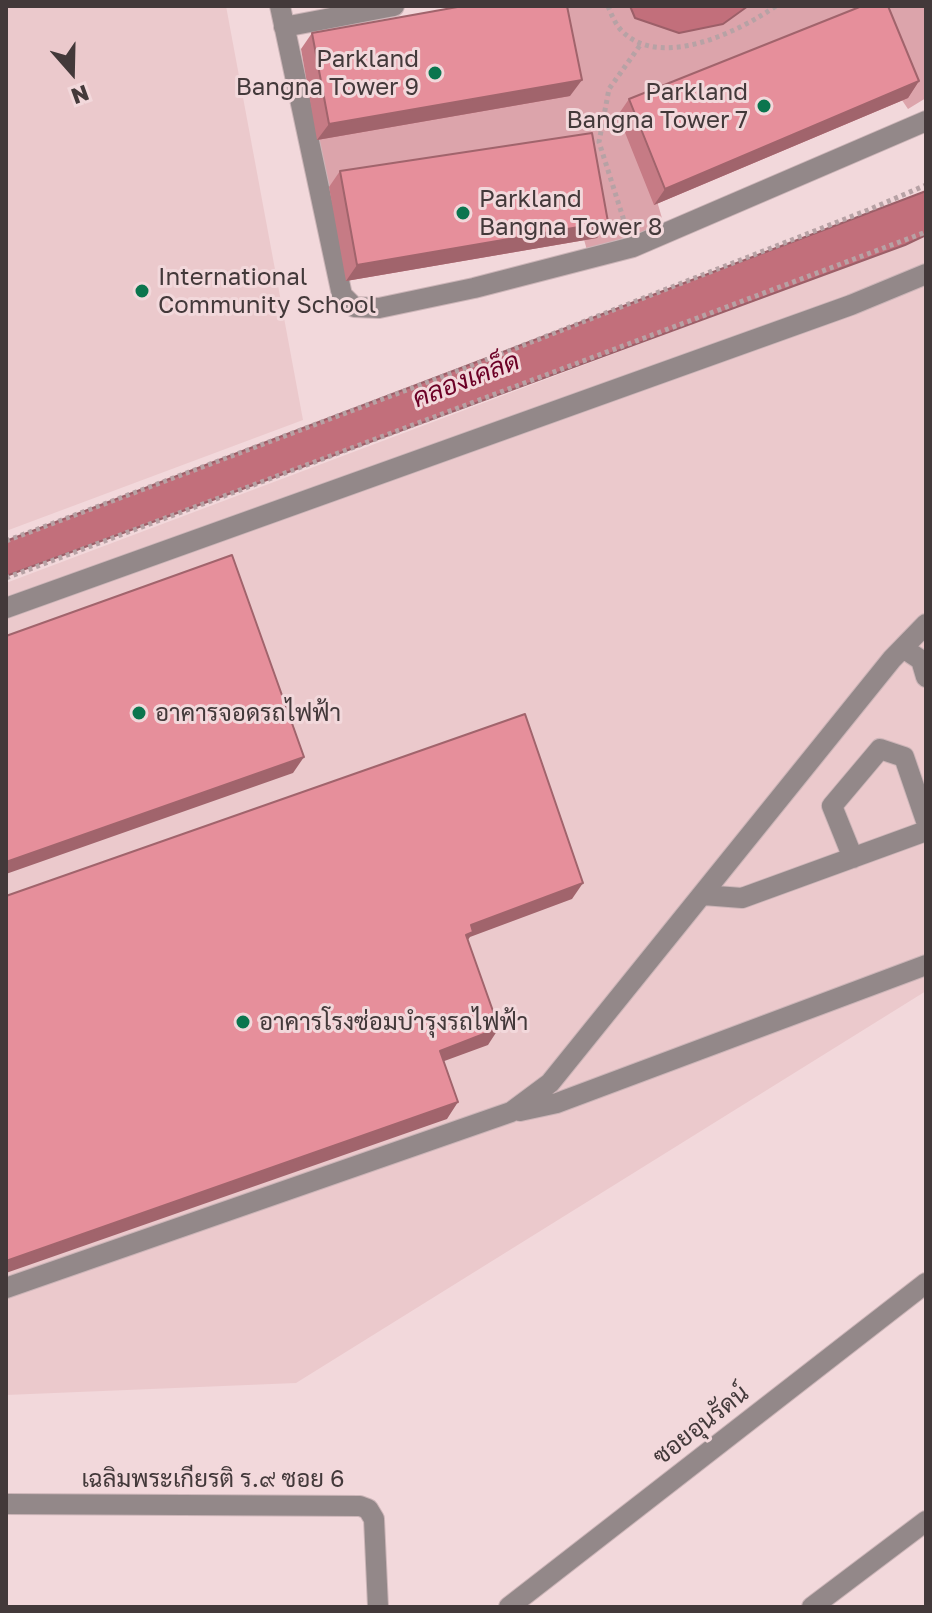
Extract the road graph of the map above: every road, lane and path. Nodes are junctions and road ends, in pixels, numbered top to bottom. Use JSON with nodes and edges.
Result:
{"nodes":[{"id":1,"x":280,"y":6,"type":"edge"},
{"id":2,"x":394,"y":6,"type":"edge"},
{"id":3,"x":608,"y":6,"type":"edge"},
{"id":4,"x":776,"y":6,"type":"edge"},
{"id":5,"x":284,"y":27,"type":"junction"},
{"id":6,"x":641,"y":44,"type":"junction"},
{"id":7,"x":926,"y":121,"type":"edge"},
{"id":8,"x":926,"y":185,"type":"edge"},
{"id":9,"x":926,"y":232,"type":"edge"},
{"id":10,"x":633,"y":247,"type":"junction"},
{"id":11,"x":926,"y":274,"type":"edge"},
{"id":12,"x":6,"y":541,"type":"edge"},
{"id":13,"x":6,"y":578,"type":"edge"},
{"id":14,"x":6,"y":608,"type":"edge"},
{"id":15,"x":926,"y":624,"type":"edge"},
{"id":16,"x":903,"y":648,"type":"junction"},
{"id":17,"x":926,"y":677,"type":"edge"},
{"id":18,"x":926,"y":821,"type":"edge"},
{"id":19,"x":926,"y":831,"type":"edge"},
{"id":20,"x":853,"y":858,"type":"junction"},
{"id":21,"x":703,"y":895,"type":"junction"},
{"id":22,"x":926,"y":965,"type":"edge"},
{"id":23,"x":511,"y":1112,"type":"junction"},
{"id":24,"x":926,"y":1283,"type":"edge"},
{"id":25,"x":6,"y":1288,"type":"edge"},
{"id":26,"x":6,"y":1504,"type":"edge"},
{"id":27,"x":926,"y":1521,"type":"edge"},
{"id":28,"x":378,"y":1607,"type":"edge"},
{"id":29,"x":509,"y":1607,"type":"edge"},
{"id":30,"x":812,"y":1607,"type":"edge"}],
"edges":[{"from":1,"to":5,"type":"street"},
{"from":2,"to":5,"type":"street"},
{"from":3,"to":6,"type":"path"},
{"from":4,"to":6,"type":"path"},
{"from":5,"to":10,"type":"street"},
{"from":6,"to":10,"type":"path"},
{"from":7,"to":10,"type":"street"},
{"from":8,"to":12,"type":"path"},
{"from":9,"to":13,"type":"path"},
{"from":11,"to":14,"type":"street"},
{"from":15,"to":16,"type":"street"},
{"from":16,"to":17,"type":"street"},
{"from":16,"to":21,"type":"street"},
{"from":18,"to":20,"type":"street"},
{"from":19,"to":20,"type":"street"},
{"from":20,"to":21,"type":"street"},
{"from":21,"to":23,"type":"street"},
{"from":22,"to":23,"type":"street"},
{"from":23,"to":25,"type":"street"},
{"from":24,"to":29,"type":"street","name":"ซอยอุนรัดน์"},
{"from":26,"to":28,"type":"street","name":"เฉลิมพระเกียรติ ร.๙ ซอย 6"},
{"from":27,"to":30,"type":"street"}]}
